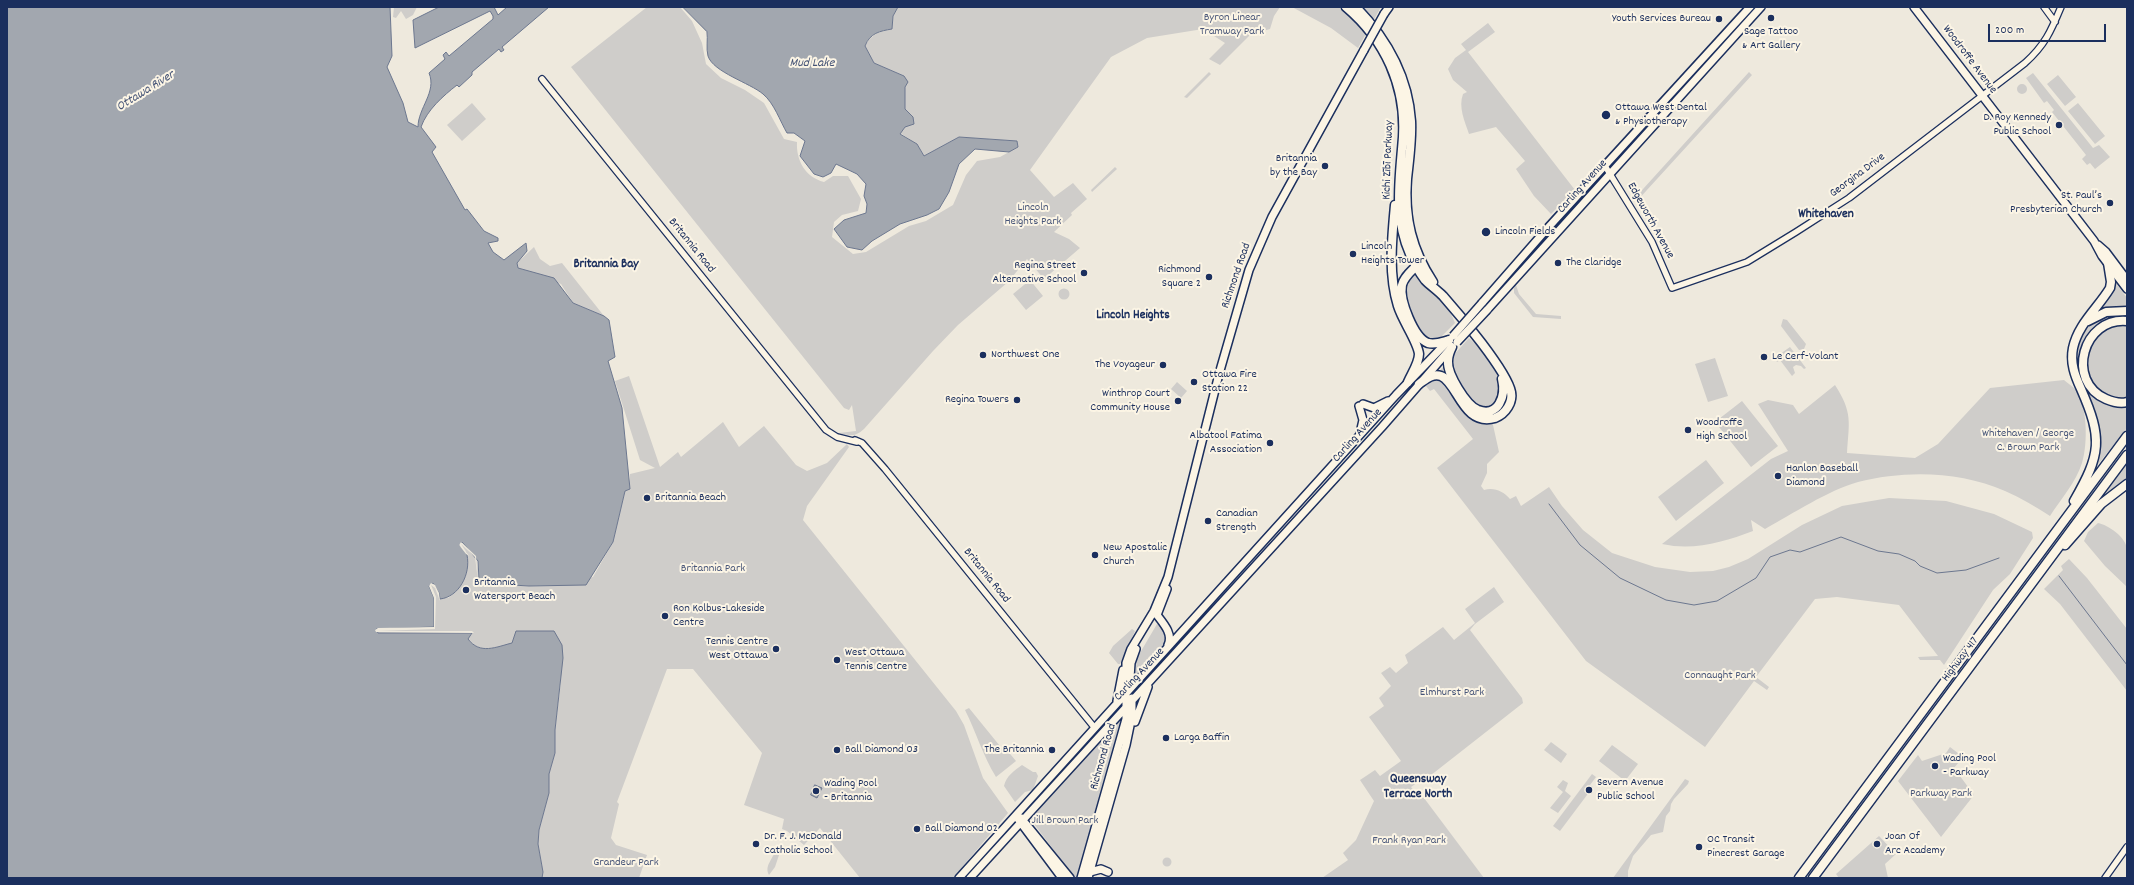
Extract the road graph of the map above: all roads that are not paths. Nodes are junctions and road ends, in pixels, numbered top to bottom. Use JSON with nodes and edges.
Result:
{"nodes":[{"id":1,"x":1346,"y":7,"type":"edge"},
{"id":2,"x":1356,"y":7,"type":"edge"},
{"id":3,"x":1389,"y":7,"type":"edge"},
{"id":4,"x":1750,"y":7,"type":"edge"},
{"id":5,"x":1760,"y":7,"type":"edge"},
{"id":6,"x":1914,"y":7,"type":"edge"},
{"id":7,"x":2044,"y":7,"type":"edge"},
{"id":8,"x":2062,"y":7,"type":"edge"},
{"id":9,"x":2055,"y":22,"type":"junction"},
{"id":10,"x":542,"y":79,"type":"dead end"},
{"id":11,"x":1982,"y":96,"type":"junction"},
{"id":12,"x":1605,"y":166,"type":"junction"},
{"id":13,"x":1610,"y":173,"type":"junction"},
{"id":14,"x":1398,"y":189,"type":"junction"},
{"id":15,"x":2094,"y":241,"type":"junction"},
{"id":16,"x":2108,"y":263,"type":"junction"},
{"id":17,"x":1418,"y":264,"type":"junction"},
{"id":18,"x":2126,"y":278,"type":"edge"},
{"id":19,"x":1672,"y":288,"type":"joint"},
{"id":20,"x":2127,"y":289,"type":"edge"},
{"id":21,"x":2127,"y":311,"type":"edge"},
{"id":22,"x":2127,"y":320,"type":"edge"},
{"id":23,"x":2084,"y":324,"type":"junction"},
{"id":24,"x":1453,"y":341,"type":"junction"},
{"id":25,"x":1501,"y":373,"type":"junction"},
{"id":26,"x":1408,"y":382,"type":"junction"},
{"id":27,"x":1419,"y":384,"type":"junction"},
{"id":28,"x":1396,"y":395,"type":"junction"},
{"id":29,"x":2127,"y":402,"type":"edge"},
{"id":30,"x":2127,"y":436,"type":"edge"},
{"id":31,"x":1358,"y":438,"type":"junction"},
{"id":32,"x":2127,"y":455,"type":"edge"},
{"id":33,"x":2127,"y":484,"type":"edge"},
{"id":34,"x":2063,"y":522,"type":"junction"},
{"id":35,"x":2074,"y":530,"type":"junction"},
{"id":36,"x":1155,"y":613,"type":"junction"},
{"id":37,"x":1185,"y":628,"type":"junction"},
{"id":38,"x":1167,"y":629,"type":"junction"},
{"id":39,"x":1168,"y":647,"type":"junction"},
{"id":40,"x":1126,"y":663,"type":"junction"},
{"id":41,"x":1165,"y":665,"type":"junction"},
{"id":42,"x":1128,"y":690,"type":"junction"},
{"id":43,"x":1130,"y":702,"type":"junction"},
{"id":44,"x":1112,"y":708,"type":"junction"},
{"id":45,"x":1094,"y":728,"type":"junction"},
{"id":46,"x":1126,"y":745,"type":"junction"},
{"id":47,"x":1115,"y":770,"type":"junction"},
{"id":48,"x":1016,"y":814,"type":"junction"},
{"id":49,"x":1021,"y":821,"type":"junction"},
{"id":50,"x":2127,"y":847,"type":"edge"},
{"id":51,"x":1108,"y":872,"type":"dead end"},
{"id":52,"x":1089,"y":875,"type":"edge"},
{"id":53,"x":960,"y":878,"type":"edge"},
{"id":54,"x":970,"y":878,"type":"edge"},
{"id":55,"x":1062,"y":878,"type":"edge"},
{"id":56,"x":1070,"y":878,"type":"edge"},
{"id":57,"x":1081,"y":878,"type":"edge"},
{"id":58,"x":1799,"y":878,"type":"edge"},
{"id":59,"x":1813,"y":878,"type":"edge"},
{"id":60,"x":2105,"y":878,"type":"edge"}],
"edges":[{"from":1,"to":14,"type":"highway","name":"Kichi Zībī Parkway"},
{"from":2,"to":17,"type":"highway","name":"Kichi Zībī Parkway"},
{"from":3,"to":36,"type":"main road","name":"Richmond Road","bridge":true},
{"from":4,"to":12,"type":"main road","name":"Carling Avenue"},
{"from":5,"to":13,"type":"main road","name":"Carling Avenue"},
{"from":6,"to":11,"type":"main road","name":"Woodroffe Avenue"},
{"from":7,"to":9,"type":"street"},
{"from":8,"to":9,"type":"street","name":"Georgina Drive"},
{"from":9,"to":11,"type":"street","name":"Georgina Drive"},
{"from":10,"to":45,"type":"street","name":"Britannia Road"},
{"from":11,"to":15,"type":"main road","name":"Woodroffe Avenue"},
{"from":11,"to":19,"type":"street","name":"Georgina Drive"},
{"from":12,"to":13,"type":"street","name":"Edgeworth Avenue"},
{"from":12,"to":24,"type":"main road","name":"Carling Avenue","bridge":true},
{"from":13,"to":19,"type":"street","name":"Edgeworth Avenue"},
{"from":13,"to":24,"type":"main road","name":"Carling Avenue","bridge":true},
{"from":14,"to":17,"type":"highway","name":"Kichi Zībī Parkway"},
{"from":14,"to":26,"type":"highway"},
{"from":15,"to":16,"type":"main road","name":"Woodroffe Avenue"},
{"from":15,"to":18,"type":"main road","name":"Woodroffe Avenue"},
{"from":16,"to":20,"type":"main road","name":"Woodroffe Avenue"},
{"from":16,"to":23,"type":"highway"},
{"from":17,"to":24,"type":"highway"},
{"from":17,"to":25,"type":"highway","name":"Kichi Zībī Parkway"},
{"from":21,"to":23,"type":"highway"},
{"from":22,"to":29,"type":"highway"},
{"from":23,"to":34,"type":"highway"},
{"from":24,"to":25,"type":"highway"},
{"from":24,"to":26,"type":"main road","name":"Carling Avenue"},
{"from":24,"to":27,"type":"main road","name":"Carling Avenue"},
{"from":25,"to":27,"type":"highway","name":"Kichi Zībī Parkway"},
{"from":26,"to":28,"type":"main road","name":"Carling Avenue"},
{"from":27,"to":41,"type":"main road","name":"Carling Avenue"},
{"from":28,"to":31,"type":"main road","name":"Carling Avenue"},
{"from":28,"to":31,"type":"main road"},
{"from":30,"to":34,"type":"highway"},
{"from":31,"to":37,"type":"main road","name":"Carling Avenue"},
{"from":32,"to":35,"type":"highway"},
{"from":33,"to":35,"type":"highway"},
{"from":34,"to":58,"type":"highway"},
{"from":35,"to":59,"type":"highway","name":"Highway 417"},
{"from":36,"to":38,"type":"main road"},
{"from":36,"to":40,"type":"main road","name":"Richmond Road"},
{"from":36,"to":42,"type":"main road","name":"Richmond Road"},
{"from":37,"to":38,"type":"main road"},
{"from":37,"to":39,"type":"main road","name":"Carling Avenue"},
{"from":38,"to":39,"type":"main road"},
{"from":39,"to":42,"type":"main road","name":"Carling Avenue"},
{"from":40,"to":42,"type":"main road","name":"Richmond Road"},
{"from":40,"to":44,"type":"main road"},
{"from":41,"to":43,"type":"main road","name":"Carling Avenue"},
{"from":41,"to":46,"type":"main road"},
{"from":42,"to":43,"type":"main road","name":"Richmond Road"},
{"from":42,"to":44,"type":"main road","name":"Carling Avenue"},
{"from":43,"to":46,"type":"main road","name":"Richmond Road"},
{"from":43,"to":47,"type":"main road","name":"Richmond Road"},
{"from":43,"to":49,"type":"main road","name":"Carling Avenue"},
{"from":44,"to":45,"type":"main road","name":"Carling Avenue"},
{"from":45,"to":48,"type":"main road","name":"Carling Avenue"},
{"from":46,"to":47,"type":"main road","name":"Richmond Road"},
{"from":47,"to":52,"type":"main road","name":"Richmond Road"},
{"from":47,"to":57,"type":"main road","name":"Richmond Road"},
{"from":48,"to":49,"type":"main road"},
{"from":48,"to":53,"type":"main road","name":"Carling Avenue"},
{"from":49,"to":54,"type":"main road","name":"Carling Avenue"},
{"from":49,"to":55,"type":"main road"},
{"from":49,"to":56,"type":"main road"},
{"from":50,"to":60,"type":"street"},
{"from":51,"to":52,"type":"main road"}]}
